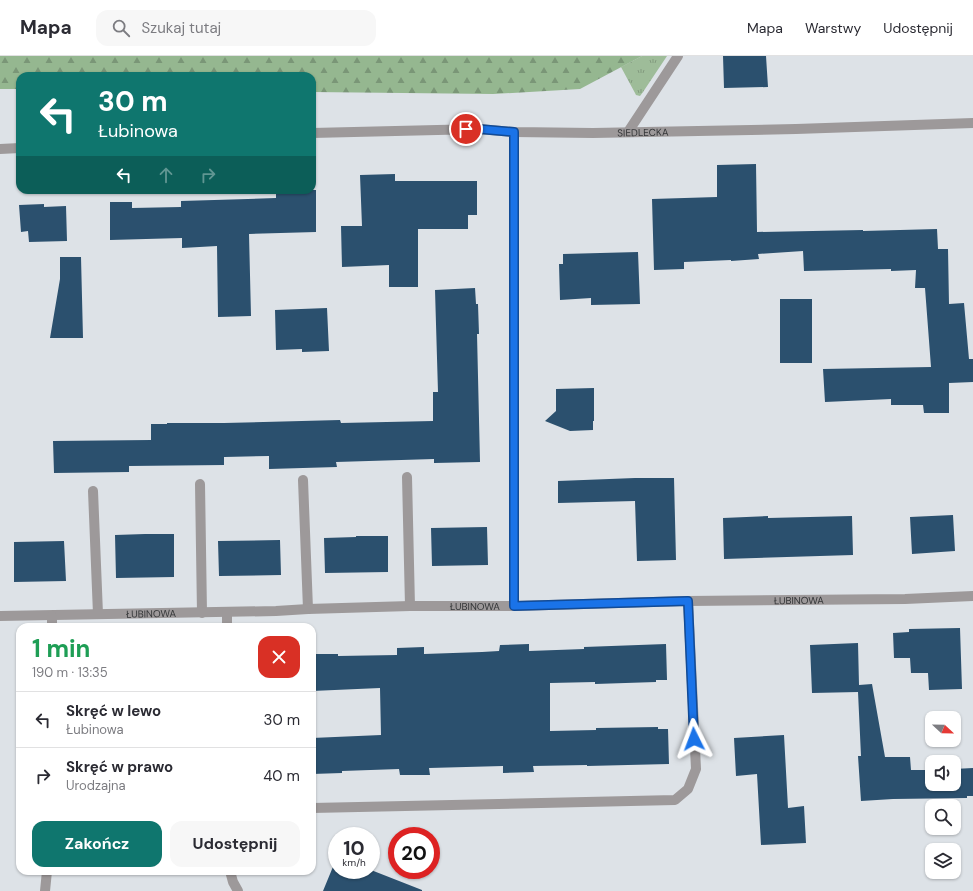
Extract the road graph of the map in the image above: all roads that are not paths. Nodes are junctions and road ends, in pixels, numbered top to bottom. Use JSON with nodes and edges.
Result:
{"nodes":[{"id":1,"x":678,"y":56,"type":"edge"},
{"id":2,"x":973,"y":123,"type":"edge"},
{"id":3,"x":514,"y":132,"type":"junction"},
{"id":4,"x":628,"y":132,"type":"junction"},
{"id":5,"x":316,"y":133,"type":"edge"},
{"id":6,"x":16,"y":148,"type":"edge"},
{"id":7,"x":0,"y":149,"type":"edge"},
{"id":8,"x":407,"y":477,"type":"dead end"},
{"id":9,"x":304,"y":480,"type":"dead end"},
{"id":10,"x":200,"y":484,"type":"dead end"},
{"id":11,"x":93,"y":491,"type":"dead end"},
{"id":12,"x":973,"y":596,"type":"edge"},
{"id":13,"x":688,"y":601,"type":"junction"},
{"id":14,"x":410,"y":606,"type":"junction"},
{"id":15,"x":514,"y":606,"type":"junction"},
{"id":16,"x":308,"y":609,"type":"junction"},
{"id":17,"x":227,"y":612,"type":"junction"},
{"id":18,"x":202,"y":613,"type":"junction"},
{"id":19,"x":98,"y":614,"type":"junction"},
{"id":20,"x":0,"y":616,"type":"edge"},
{"id":21,"x":52,"y":616,"type":"junction"},
{"id":22,"x":52,"y":623,"type":"edge"},
{"id":23,"x":227,"y":623,"type":"edge"},
{"id":24,"x":316,"y":808,"type":"edge"},
{"id":25,"x":47,"y":875,"type":"edge"},
{"id":26,"x":231,"y":875,"type":"edge"},
{"id":27,"x":45,"y":891,"type":"edge"},
{"id":28,"x":238,"y":891,"type":"edge"}],
"edges":[{"from":1,"to":4,"type":"street"},
{"from":2,"to":4,"type":"street","name":"SIEDLECKA"},
{"from":3,"to":4,"type":"street","name":"SIEDLECKA"},
{"from":3,"to":5,"type":"street","name":"SIEDLECKA"},
{"from":3,"to":15,"type":"street"},
{"from":6,"to":7,"type":"street"},
{"from":8,"to":14,"type":"street"},
{"from":9,"to":16,"type":"street"},
{"from":10,"to":18,"type":"street"},
{"from":11,"to":19,"type":"street"},
{"from":12,"to":13,"type":"street","name":"ŁUBINOWA"},
{"from":13,"to":15,"type":"street","name":"ŁUBINOWA"},
{"from":13,"to":24,"type":"street"},
{"from":14,"to":15,"type":"street","name":"ŁUBINOWA"},
{"from":14,"to":16,"type":"street","name":"ŁUBINOWA"},
{"from":16,"to":17,"type":"street","name":"ŁUBINOWA"},
{"from":17,"to":18,"type":"street","name":"ŁUBINOWA"},
{"from":17,"to":23,"type":"street"},
{"from":18,"to":19,"type":"street","name":"ŁUBINOWA"},
{"from":19,"to":21,"type":"street","name":"ŁUBINOWA"},
{"from":20,"to":21,"type":"street","name":"ŁUBINOWA"},
{"from":21,"to":22,"type":"street"},
{"from":25,"to":27,"type":"street"},
{"from":26,"to":28,"type":"street"}]}
